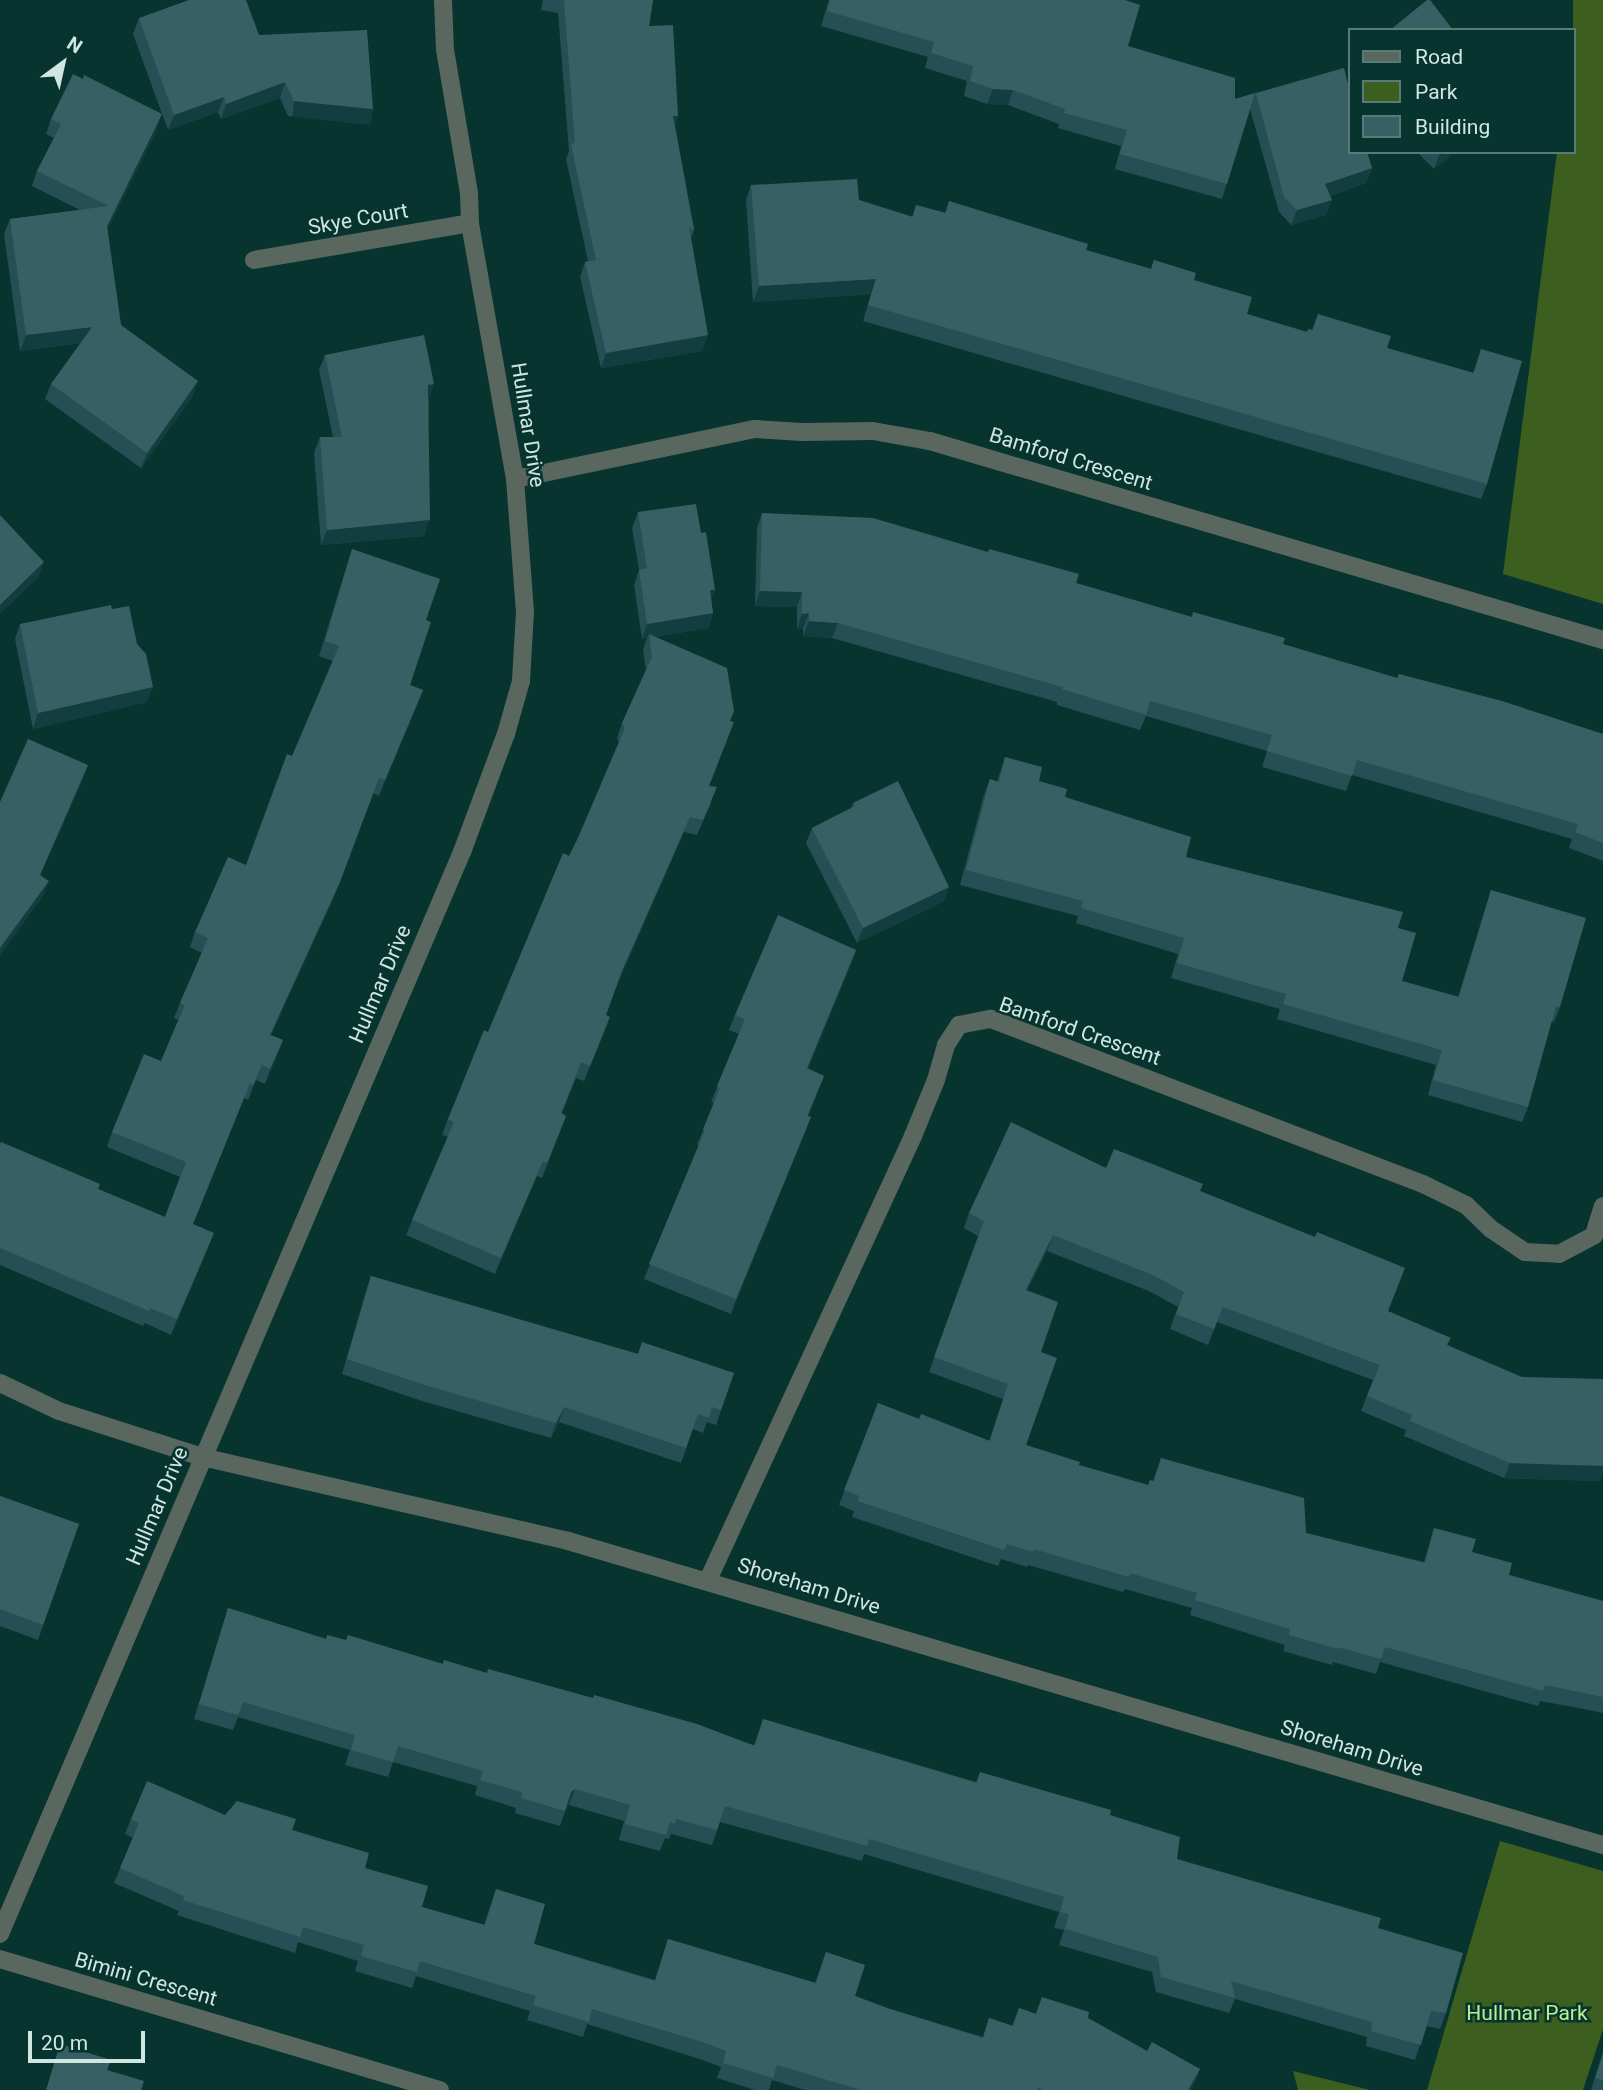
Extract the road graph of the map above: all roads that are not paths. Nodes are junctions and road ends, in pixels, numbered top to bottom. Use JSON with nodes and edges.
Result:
{"nodes":[{"id":1,"x":443,"y":0,"type":"edge"},
{"id":2,"x":470,"y":223,"type":"junction"},
{"id":3,"x":254,"y":260,"type":"dead end"},
{"id":4,"x":515,"y":480,"type":"junction"},
{"id":5,"x":1603,"y":640,"type":"edge"},
{"id":6,"x":1603,"y":1206,"type":"edge"},
{"id":7,"x":0,"y":1383,"type":"edge"},
{"id":8,"x":202,"y":1457,"type":"junction"},
{"id":9,"x":708,"y":1580,"type":"junction"},
{"id":10,"x":1603,"y":1845,"type":"edge"},
{"id":11,"x":0,"y":1934,"type":"edge"},
{"id":12,"x":0,"y":1959,"type":"edge"},
{"id":13,"x":440,"y":2090,"type":"edge"}],
"edges":[{"from":1,"to":2,"type":"street","name":"Hullmar Drive"},
{"from":2,"to":3,"type":"street","name":"Skye Court"},
{"from":2,"to":4,"type":"street","name":"Hullmar Drive"},
{"from":4,"to":5,"type":"street","name":"Bamford Crescent"},
{"from":4,"to":8,"type":"street","name":"Hullmar Drive"},
{"from":6,"to":9,"type":"street","name":"Bamford Crescent"},
{"from":7,"to":8,"type":"street","name":"Shoreham Drive"},
{"from":8,"to":9,"type":"street","name":"Shoreham Drive"},
{"from":8,"to":11,"type":"street","name":"Hullmar Drive"},
{"from":9,"to":10,"type":"street","name":"Shoreham Drive"},
{"from":12,"to":13,"type":"street","name":"Bimini Crescent"}]}
